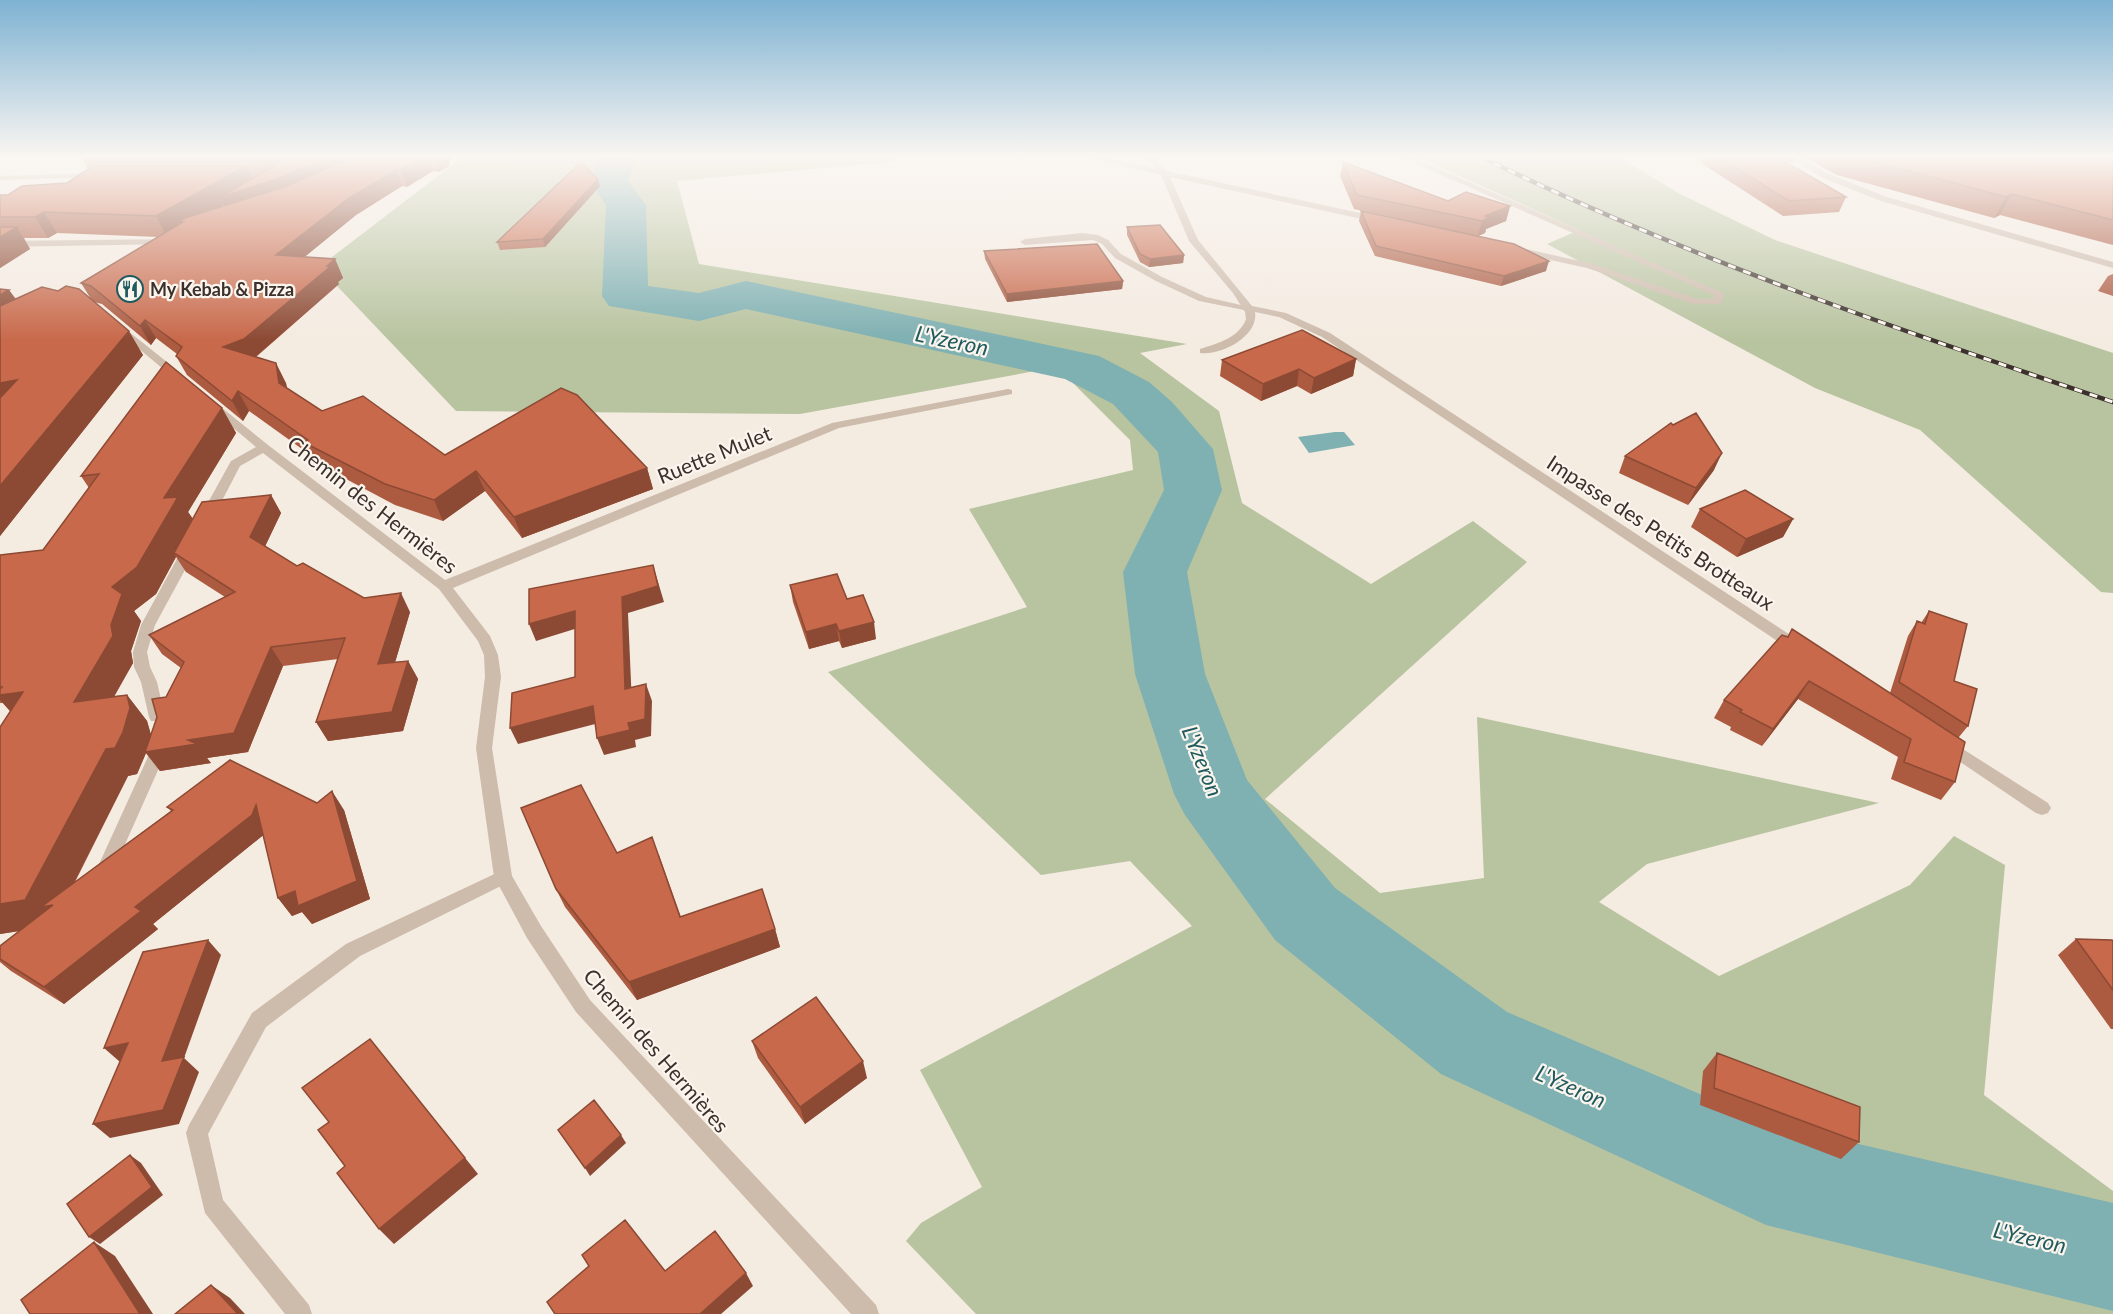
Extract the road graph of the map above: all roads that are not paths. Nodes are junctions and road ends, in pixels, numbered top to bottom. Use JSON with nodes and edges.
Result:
{"nodes":[{"id":1,"x":1183,"y":217,"type":"edge"},
{"id":2,"x":1368,"y":217,"type":"edge"},
{"id":3,"x":1543,"y":217,"type":"edge"},
{"id":4,"x":1948,"y":217,"type":"edge"},
{"id":5,"x":1394,"y":223,"type":"edge"},
{"id":6,"x":172,"y":241,"type":"edge"},
{"id":7,"x":1025,"y":242,"type":"dead end"},
{"id":8,"x":0,"y":244,"type":"edge"},
{"id":9,"x":1509,"y":249,"type":"edge"},
{"id":10,"x":2113,"y":265,"type":"edge"},
{"id":11,"x":1249,"y":308,"type":"junction"},
{"id":12,"x":106,"y":315,"type":"edge"},
{"id":13,"x":1204,"y":351,"type":"dead end"},
{"id":14,"x":1008,"y":392,"type":"dead end"},
{"id":15,"x":264,"y":448,"type":"junction"},
{"id":16,"x":444,"y":586,"type":"junction"},
{"id":17,"x":1803,"y":651,"type":"edge"},
{"id":18,"x":1932,"y":736,"type":"edge"},
{"id":19,"x":2042,"y":808,"type":"dead end"},
{"id":20,"x":503,"y":877,"type":"junction"},
{"id":21,"x":101,"y":879,"type":"edge"},
{"id":22,"x":300,"y":1314,"type":"edge"},
{"id":23,"x":867,"y":1314,"type":"edge"}],
"edges":[{"from":1,"to":11,"type":"street"},
{"from":2,"to":5,"type":"street"},
{"from":3,"to":9,"type":"street"},
{"from":4,"to":10,"type":"street"},
{"from":6,"to":8,"type":"street"},
{"from":7,"to":11,"type":"street","name":"Impasse des Petits Brotteaux"},
{"from":11,"to":13,"type":"street"},
{"from":11,"to":17,"type":"street","name":"Impasse des Petits Brotteaux"},
{"from":12,"to":15,"type":"street","name":"Chemin des Hermières"},
{"from":14,"to":16,"type":"street","name":"Ruette Mulet"},
{"from":15,"to":16,"type":"street","name":"Chemin des Hermières"},
{"from":15,"to":21,"type":"street"},
{"from":16,"to":20,"type":"street","name":"Chemin des Hermières"},
{"from":18,"to":19,"type":"street"},
{"from":20,"to":22,"type":"street"},
{"from":20,"to":23,"type":"street","name":"Chemin des Hermières"}]}
